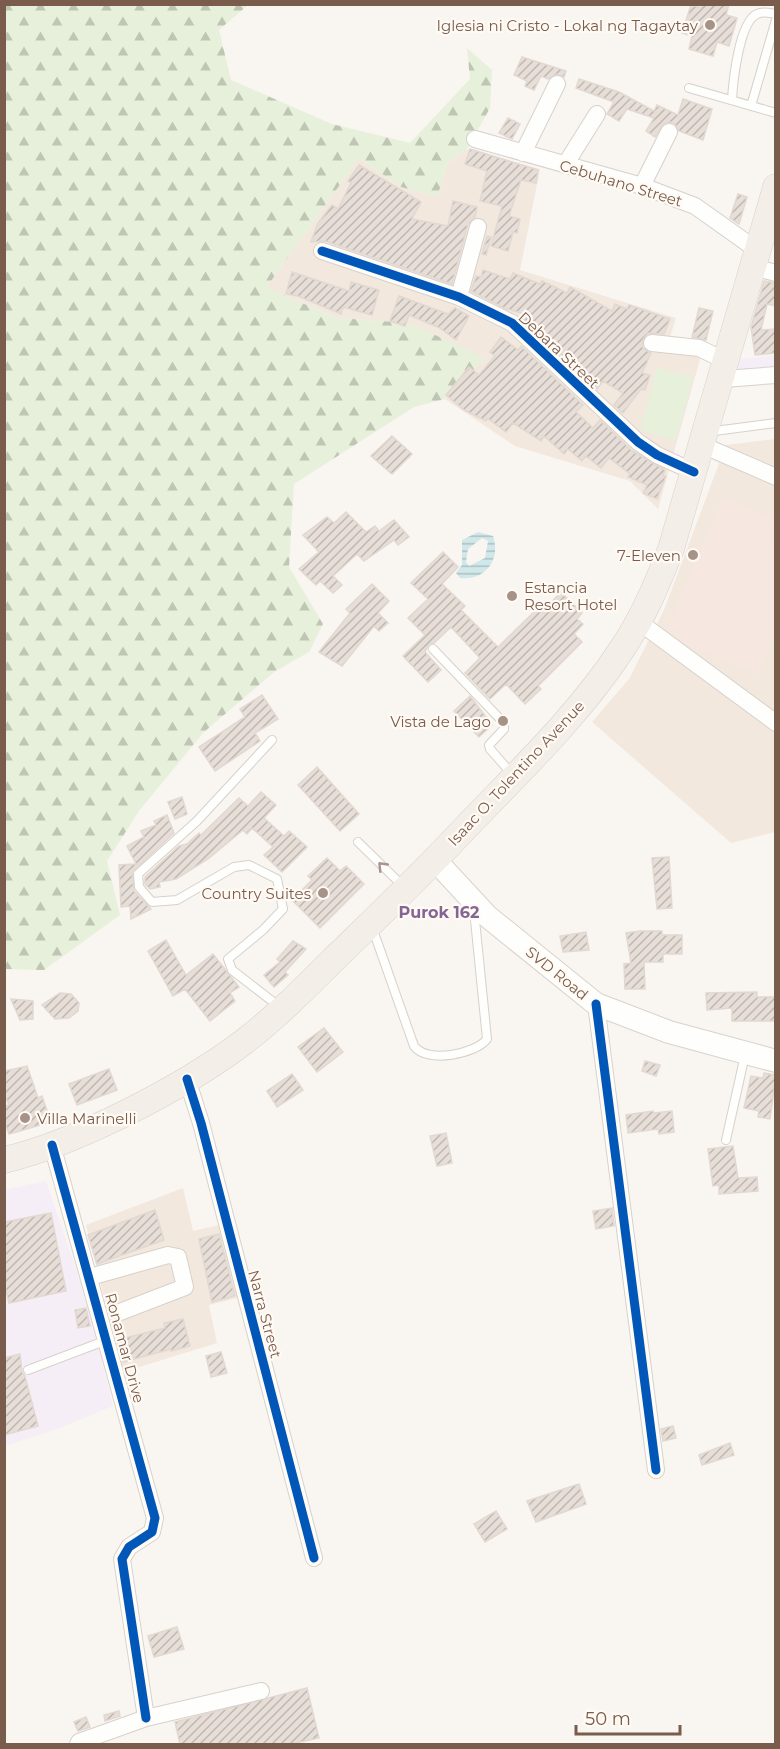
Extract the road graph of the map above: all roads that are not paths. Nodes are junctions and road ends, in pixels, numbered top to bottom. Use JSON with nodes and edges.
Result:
{"nodes":[{"id":1,"x":776,"y":14,"type":"edge"},
{"id":2,"x":776,"y":20,"type":"edge"},
{"id":3,"x":557,"y":84,"type":"dead end"},
{"id":4,"x":689,"y":88,"type":"dead end"},
{"id":5,"x":732,"y":100,"type":"junction"},
{"id":6,"x":751,"y":106,"type":"junction"},
{"id":7,"x":776,"y":113,"type":"edge"},
{"id":8,"x":597,"y":114,"type":"dead end"},
{"id":9,"x":669,"y":132,"type":"dead end"},
{"id":10,"x":475,"y":139,"type":"dead end"},
{"id":11,"x":523,"y":153,"type":"junction"},
{"id":12,"x":565,"y":165,"type":"junction"},
{"id":13,"x":642,"y":186,"type":"junction"},
{"id":14,"x":776,"y":188,"type":"edge"},
{"id":15,"x":478,"y":227,"type":"dead end"},
{"id":16,"x":322,"y":250,"type":"dead end"},
{"id":17,"x":762,"y":263,"type":"edge"},
{"id":18,"x":459,"y":297,"type":"junction"},
{"id":19,"x":652,"y":343,"type":"dead end"},
{"id":20,"x":723,"y":372,"type":"junction"},
{"id":21,"x":776,"y":375,"type":"edge"},
{"id":22,"x":776,"y":423,"type":"edge"},
{"id":23,"x":704,"y":439,"type":"junction"},
{"id":24,"x":694,"y":472,"type":"junction"},
{"id":25,"x":776,"y":477,"type":"edge"},
{"id":26,"x":639,"y":622,"type":"junction"},
{"id":27,"x":433,"y":650,"type":"dead end"},
{"id":28,"x":776,"y":723,"type":"edge"},
{"id":29,"x":272,"y":740,"type":"dead end"},
{"id":30,"x":514,"y":777,"type":"junction"},
{"id":31,"x":358,"y":842,"type":"dead end"},
{"id":32,"x":435,"y":860,"type":"junction"},
{"id":33,"x":406,"y":890,"type":"junction"},
{"id":34,"x":473,"y":900,"type":"junction"},
{"id":35,"x":371,"y":923,"type":"junction"},
{"id":36,"x":596,"y":1004,"type":"junction"},
{"id":37,"x":281,"y":1009,"type":"junction"},
{"id":38,"x":746,"y":1051,"type":"junction"},
{"id":39,"x":776,"y":1061,"type":"edge"},
{"id":40,"x":187,"y":1079,"type":"junction"},
{"id":41,"x":726,"y":1140,"type":"dead end"},
{"id":42,"x":52,"y":1145,"type":"junction"},
{"id":43,"x":4,"y":1160,"type":"edge"},
{"id":44,"x":90,"y":1277,"type":"junction"},
{"id":45,"x":120,"y":1312,"type":"dead end"},
{"id":46,"x":107,"y":1340,"type":"junction"},
{"id":47,"x":28,"y":1370,"type":"dead end"},
{"id":48,"x":656,"y":1470,"type":"dead end"},
{"id":49,"x":314,"y":1558,"type":"dead end"},
{"id":50,"x":261,"y":1691,"type":"dead end"},
{"id":51,"x":146,"y":1718,"type":"junction"},
{"id":52,"x":78,"y":1744,"type":"edge"}],
"edges":[{"from":1,"to":5,"type":"lane"},
{"from":2,"to":6,"type":"lane"},
{"from":3,"to":11,"type":"street"},
{"from":4,"to":5,"type":"lane"},
{"from":5,"to":6,"type":"lane"},
{"from":6,"to":7,"type":"lane"},
{"from":8,"to":12,"type":"street"},
{"from":9,"to":13,"type":"street"},
{"from":10,"to":11,"type":"street","name":"Cebuhano Street"},
{"from":11,"to":12,"type":"street","name":"Cebuhano Street"},
{"from":12,"to":13,"type":"street","name":"Cebuhano Street"},
{"from":13,"to":17,"type":"street","name":"Cebuhano Street"},
{"from":14,"to":17,"type":"main road","name":"Isaac O. Tolentino Avenue"},
{"from":15,"to":18,"type":"street"},
{"from":16,"to":18,"type":"street","name":"Debara Street"},
{"from":17,"to":20,"type":"main road","name":"Isaac O. Tolentino Avenue"},
{"from":18,"to":24,"type":"street","name":"Debara Street"},
{"from":19,"to":20,"type":"street"},
{"from":20,"to":21,"type":"street"},
{"from":20,"to":23,"type":"main road","name":"Isaac O. Tolentino Avenue"},
{"from":22,"to":23,"type":"lane"},
{"from":23,"to":24,"type":"main road","name":"Isaac O. Tolentino Avenue"},
{"from":23,"to":25,"type":"street"},
{"from":24,"to":26,"type":"main road","name":"Isaac O. Tolentino Avenue"},
{"from":26,"to":28,"type":"street"},
{"from":26,"to":30,"type":"main road","name":"Isaac O. Tolentino Avenue"},
{"from":27,"to":30,"type":"lane"},
{"from":29,"to":37,"type":"lane"},
{"from":30,"to":32,"type":"main road","name":"Isaac O. Tolentino Avenue"},
{"from":33,"to":31,"type":"lane","one_way":true},
{"from":32,"to":33,"type":"main road","name":"Isaac O. Tolentino Avenue"},
{"from":32,"to":34,"type":"main road","name":"SVD Road"},
{"from":33,"to":35,"type":"main road","name":"Isaac O. Tolentino Avenue"},
{"from":34,"to":35,"type":"lane"},
{"from":34,"to":36,"type":"main road","name":"SVD Road"},
{"from":35,"to":37,"type":"main road","name":"Isaac O. Tolentino Avenue"},
{"from":36,"to":38,"type":"main road","name":"SVD Road"},
{"from":36,"to":48,"type":"street"},
{"from":37,"to":40,"type":"main road","name":"Isaac O. Tolentino Avenue"},
{"from":38,"to":39,"type":"main road","name":"SVD Road"},
{"from":38,"to":41,"type":"lane"},
{"from":40,"to":42,"type":"main road","name":"Isaac O. Tolentino Avenue"},
{"from":40,"to":49,"type":"street","name":"Narra Street"},
{"from":42,"to":43,"type":"main road","name":"Isaac O. Tolentino Avenue"},
{"from":42,"to":44,"type":"street","name":"Ronamar Drive"},
{"from":44,"to":45,"type":"street"},
{"from":44,"to":46,"type":"street","name":"Ronamar Drive"},
{"from":46,"to":47,"type":"lane"},
{"from":46,"to":51,"type":"street","name":"Ronamar Drive"},
{"from":50,"to":51,"type":"street"},
{"from":51,"to":52,"type":"street"}]}
